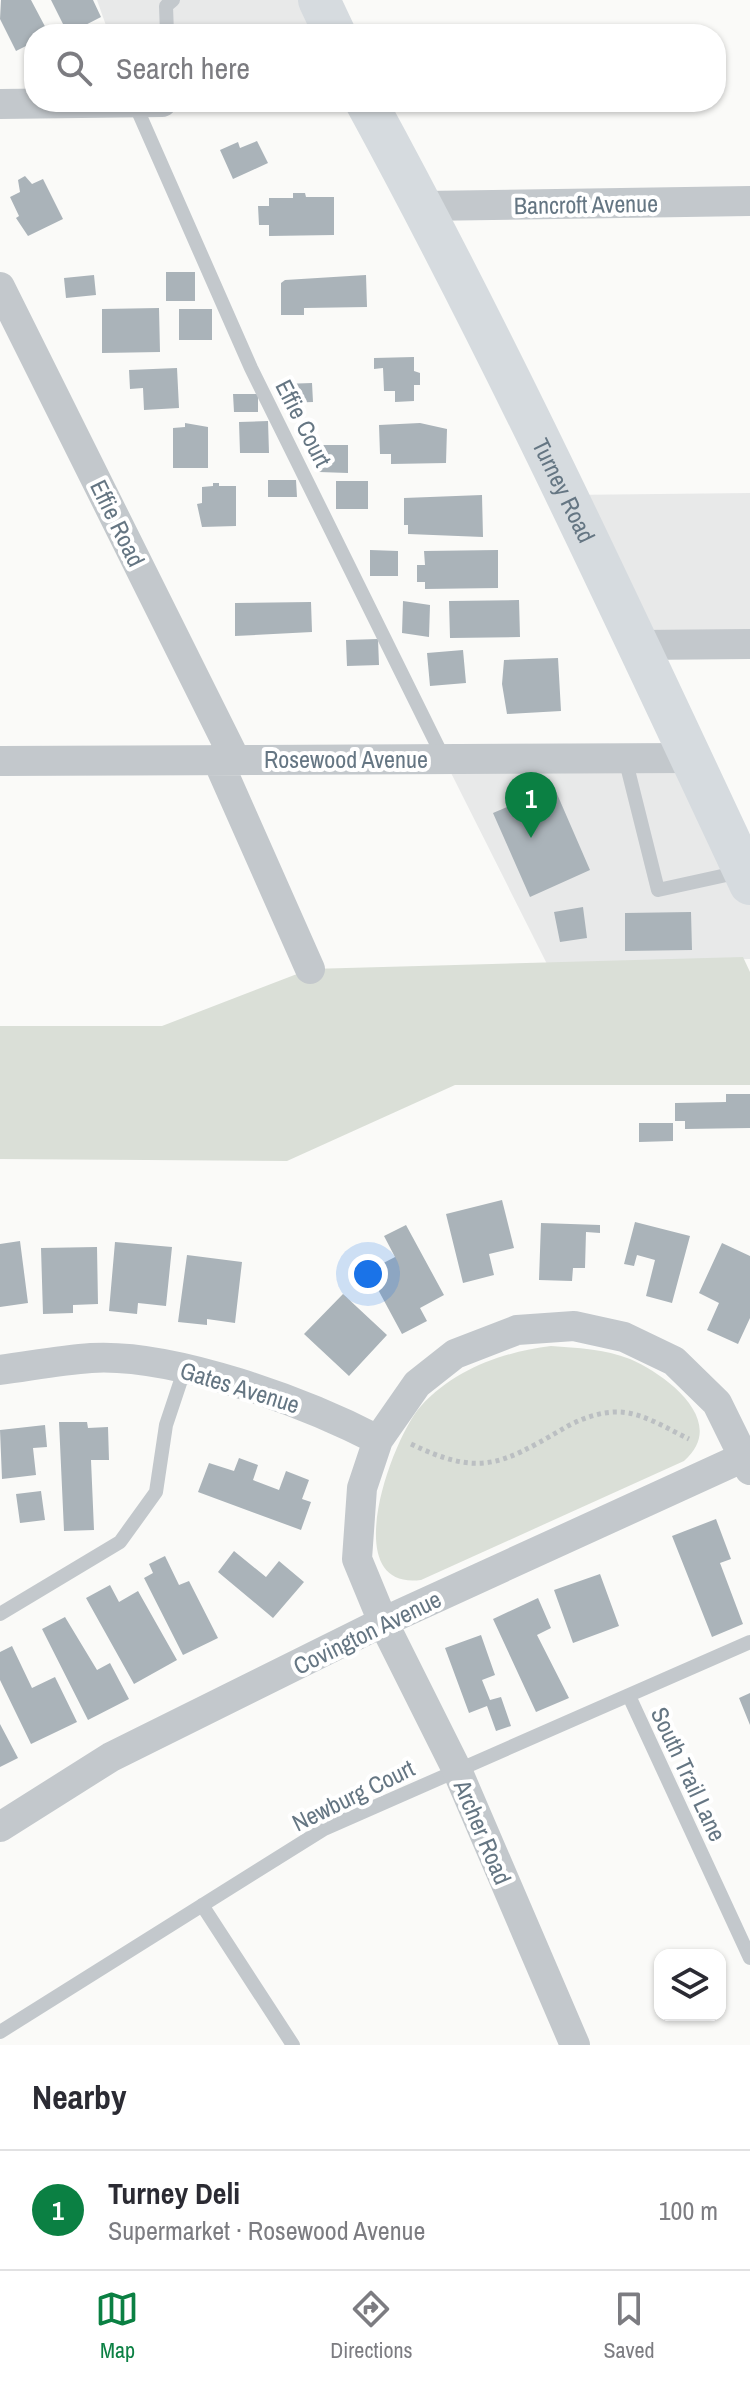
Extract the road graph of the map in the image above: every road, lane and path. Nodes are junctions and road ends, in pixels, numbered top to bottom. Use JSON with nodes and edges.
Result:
{"nodes":[{"id":1,"x":173,"y":0,"type":"edge"},
{"id":2,"x":319,"y":0,"type":"edge"},
{"id":3,"x":167,"y":24,"type":"edge"},
{"id":4,"x":330,"y":24,"type":"edge"},
{"id":5,"x":0,"y":104,"type":"edge"},
{"id":6,"x":24,"y":104,"type":"edge"},
{"id":7,"x":138,"y":112,"type":"edge"},
{"id":8,"x":371,"y":112,"type":"edge"},
{"id":9,"x":750,"y":201,"type":"edge"},
{"id":10,"x":423,"y":206,"type":"junction"},
{"id":11,"x":0,"y":287,"type":"edge"},
{"id":12,"x":750,"y":644,"type":"edge"},
{"id":13,"x":640,"y":645,"type":"junction"},
{"id":14,"x":625,"y":758,"type":"junction"},
{"id":15,"x":691,"y":758,"type":"junction"},
{"id":16,"x":226,"y":759,"type":"junction"},
{"id":17,"x":444,"y":759,"type":"junction"},
{"id":18,"x":0,"y":761,"type":"edge"},
{"id":19,"x":747,"y":878,"type":"edge"},
{"id":20,"x":310,"y":969,"type":"dead end"},
{"id":21,"x":185,"y":1368,"type":"junction"},
{"id":22,"x":0,"y":1370,"type":"edge"},
{"id":23,"x":689,"y":1439,"type":"dead end"},
{"id":24,"x":378,"y":1440,"type":"junction"},
{"id":25,"x":411,"y":1444,"type":"dead end"},
{"id":26,"x":747,"y":1463,"type":"edge"},
{"id":27,"x":0,"y":1614,"type":"edge"},
{"id":28,"x":383,"y":1622,"type":"junction"},
{"id":29,"x":750,"y":1642,"type":"edge"},
{"id":30,"x":629,"y":1696,"type":"junction"},
{"id":31,"x":457,"y":1770,"type":"junction"},
{"id":32,"x":0,"y":1827,"type":"edge"},
{"id":33,"x":202,"y":1905,"type":"junction"},
{"id":34,"x":750,"y":1958,"type":"edge"},
{"id":35,"x":0,"y":2032,"type":"edge"},
{"id":36,"x":293,"y":2045,"type":"edge"},
{"id":37,"x":575,"y":2045,"type":"edge"}],
"edges":[{"from":1,"to":3,"type":"lane"},
{"from":2,"to":4,"type":"main road"},
{"from":5,"to":6,"type":"street"},
{"from":7,"to":17,"type":"lane","name":"Effie Court"},
{"from":8,"to":10,"type":"main road","name":"Turney Road"},
{"from":9,"to":10,"type":"street","name":"Bancroft Avenue"},
{"from":10,"to":13,"type":"main road","name":"Turney Road"},
{"from":11,"to":16,"type":"street","name":"Effie Road"},
{"from":12,"to":13,"type":"street"},
{"from":13,"to":15,"type":"main road","name":"Turney Road"},
{"from":14,"to":15,"type":"street","name":"Rosewood Avenue"},
{"from":14,"to":17,"type":"street","name":"Rosewood Avenue"},
{"from":14,"to":19,"type":"lane"},
{"from":15,"to":19,"type":"main road","name":"Turney Road"},
{"from":16,"to":17,"type":"street","name":"Rosewood Avenue"},
{"from":16,"to":18,"type":"street","name":"Rosewood Avenue"},
{"from":16,"to":20,"type":"street","name":"Effie Road"},
{"from":21,"to":22,"type":"street","name":"Gates Avenue"},
{"from":21,"to":24,"type":"street","name":"Gates Avenue"},
{"from":21,"to":27,"type":"lane"},
{"from":23,"to":25,"type":"path"},
{"from":24,"to":26,"type":"street","name":"Archer Road"},
{"from":24,"to":28,"type":"street","name":"Archer Road"},
{"from":26,"to":28,"type":"street","name":"Covington Avenue"},
{"from":28,"to":31,"type":"street","name":"Archer Road"},
{"from":28,"to":32,"type":"street","name":"Covington Avenue"},
{"from":29,"to":30,"type":"lane","name":"Newburg Court"},
{"from":30,"to":31,"type":"lane","name":"Newburg Court"},
{"from":30,"to":34,"type":"lane","name":"South Trail Lane"},
{"from":31,"to":33,"type":"lane","name":"Newburg Court"},
{"from":31,"to":37,"type":"street","name":"Archer Road"},
{"from":33,"to":35,"type":"lane","name":"Newburg Court"},
{"from":33,"to":36,"type":"lane"}]}
